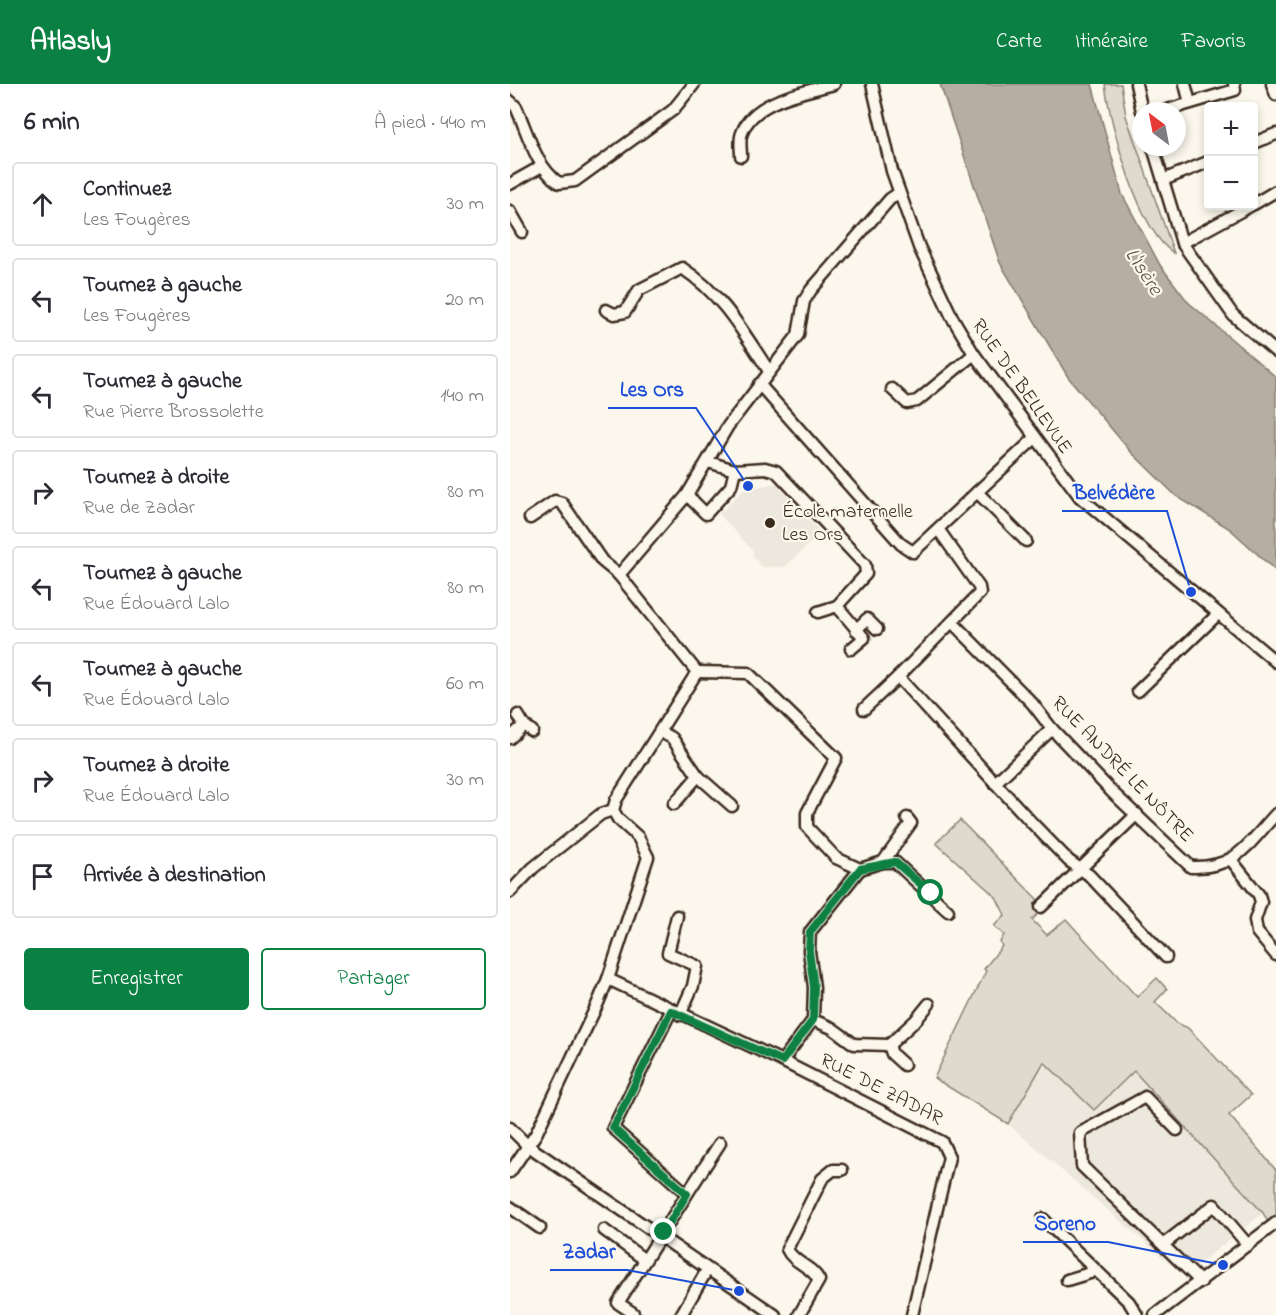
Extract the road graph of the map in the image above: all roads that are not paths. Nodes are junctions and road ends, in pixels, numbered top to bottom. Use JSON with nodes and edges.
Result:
{"nodes":[{"id":1,"x":694,"y":84,"type":"edge"},
{"id":2,"x":834,"y":84,"type":"edge"},
{"id":3,"x":872,"y":84,"type":"edge"},
{"id":4,"x":1136,"y":84,"type":"edge"},
{"id":5,"x":1185,"y":84,"type":"edge"},
{"id":6,"x":1234,"y":84,"type":"edge"},
{"id":7,"x":1272,"y":84,"type":"edge"},
{"id":8,"x":1276,"y":95,"type":"edge"},
{"id":9,"x":510,"y":101,"type":"edge"},
{"id":10,"x":1140,"y":102,"type":"edge"},
{"id":11,"x":1190,"y":103,"type":"junction"},
{"id":12,"x":1186,"y":104,"type":"edge"},
{"id":13,"x":1276,"y":134,"type":"edge"},
{"id":14,"x":1258,"y":141,"type":"edge"},
{"id":15,"x":741,"y":156,"type":"dead end"},
{"id":16,"x":1156,"y":156,"type":"edge"},
{"id":17,"x":1204,"y":164,"type":"edge"},
{"id":18,"x":537,"y":169,"type":"junction"},
{"id":19,"x":1163,"y":180,"type":"junction"},
{"id":20,"x":510,"y":184,"type":"edge"},
{"id":21,"x":899,"y":192,"type":"junction"},
{"id":22,"x":1276,"y":192,"type":"edge"},
{"id":23,"x":1258,"y":202,"type":"edge"},
{"id":24,"x":1243,"y":210,"type":"edge"},
{"id":25,"x":510,"y":211,"type":"edge"},
{"id":26,"x":522,"y":232,"type":"dead end"},
{"id":27,"x":1182,"y":243,"type":"junction"},
{"id":28,"x":606,"y":310,"type":"dead end"},
{"id":29,"x":1276,"y":352,"type":"edge"},
{"id":30,"x":974,"y":354,"type":"junction"},
{"id":31,"x":769,"y":371,"type":"junction"},
{"id":32,"x":759,"y":384,"type":"junction"},
{"id":33,"x":892,"y":388,"type":"dead end"},
{"id":34,"x":1035,"y":438,"type":"junction"},
{"id":35,"x":708,"y":462,"type":"junction"},
{"id":36,"x":735,"y":470,"type":"junction"},
{"id":37,"x":977,"y":492,"type":"junction"},
{"id":38,"x":687,"y":495,"type":"junction"},
{"id":39,"x":530,"y":518,"type":"dead end"},
{"id":40,"x":938,"y":529,"type":"junction"},
{"id":41,"x":1026,"y":542,"type":"dead end"},
{"id":42,"x":619,"y":575,"type":"junction"},
{"id":43,"x":837,"y":606,"type":"junction"},
{"id":44,"x":818,"y":612,"type":"dead end"},
{"id":45,"x":1218,"y":614,"type":"junction"},
{"id":46,"x":952,"y":622,"type":"junction"},
{"id":47,"x":881,"y":625,"type":"dead end"},
{"id":48,"x":860,"y":634,"type":"junction"},
{"id":49,"x":851,"y":649,"type":"dead end"},
{"id":50,"x":1276,"y":662,"type":"edge"},
{"id":51,"x":697,"y":672,"type":"junction"},
{"id":52,"x":898,"y":677,"type":"junction"},
{"id":53,"x":1138,"y":691,"type":"dead end"},
{"id":54,"x":864,"y":709,"type":"dead end"},
{"id":55,"x":525,"y":724,"type":"dead end"},
{"id":56,"x":1052,"y":729,"type":"junction"},
{"id":57,"x":661,"y":732,"type":"junction"},
{"id":58,"x":510,"y":738,"type":"edge"},
{"id":59,"x":698,"y":776,"type":"junction"},
{"id":60,"x":995,"y":783,"type":"junction"},
{"id":61,"x":674,"y":804,"type":"dead end"},
{"id":62,"x":732,"y":806,"type":"dead end"},
{"id":63,"x":613,"y":810,"type":"junction"},
{"id":64,"x":1137,"y":814,"type":"junction"},
{"id":65,"x":1276,"y":814,"type":"edge"},
{"id":66,"x":907,"y":818,"type":"dead end"},
{"id":67,"x":1232,"y":861,"type":"junction"},
{"id":68,"x":883,"y":862,"type":"junction"},
{"id":69,"x":860,"y":869,"type":"junction"},
{"id":70,"x":1079,"y":869,"type":"junction"},
{"id":71,"x":510,"y":892,"type":"edge"},
{"id":72,"x":1041,"y":907,"type":"dead end"},
{"id":73,"x":948,"y":911,"type":"dead end"},
{"id":74,"x":677,"y":916,"type":"dead end"},
{"id":75,"x":1276,"y":955,"type":"edge"},
{"id":76,"x":1166,"y":957,"type":"dead end"},
{"id":77,"x":608,"y":979,"type":"junction"},
{"id":78,"x":929,"y":1004,"type":"dead end"},
{"id":79,"x":675,"y":1013,"type":"junction"},
{"id":80,"x":813,"y":1020,"type":"junction"},
{"id":81,"x":889,"y":1045,"type":"junction"},
{"id":82,"x":782,"y":1061,"type":"junction"},
{"id":83,"x":904,"y":1065,"type":"dead end"},
{"id":84,"x":510,"y":1128,"type":"edge"},
{"id":85,"x":1177,"y":1130,"type":"dead end"},
{"id":86,"x":720,"y":1143,"type":"dead end"},
{"id":87,"x":527,"y":1145,"type":"junction"},
{"id":88,"x":842,"y":1170,"type":"dead end"},
{"id":89,"x":510,"y":1172,"type":"edge"},
{"id":90,"x":687,"y":1194,"type":"junction"},
{"id":91,"x":511,"y":1210,"type":"edge"},
{"id":92,"x":1043,"y":1219,"type":"dead end"},
{"id":93,"x":1276,"y":1223,"type":"edge"},
{"id":94,"x":540,"y":1228,"type":"dead end"},
{"id":95,"x":604,"y":1230,"type":"dead end"},
{"id":96,"x":660,"y":1238,"type":"junction"},
{"id":97,"x":1164,"y":1244,"type":"junction"},
{"id":98,"x":1248,"y":1245,"type":"junction"},
{"id":99,"x":645,"y":1260,"type":"junction"},
{"id":100,"x":1094,"y":1269,"type":"junction"},
{"id":101,"x":707,"y":1270,"type":"junction"},
{"id":102,"x":1067,"y":1280,"type":"dead end"},
{"id":103,"x":1201,"y":1282,"type":"junction"},
{"id":104,"x":633,"y":1313,"type":"dead end"},
{"id":105,"x":681,"y":1315,"type":"edge"},
{"id":106,"x":775,"y":1315,"type":"edge"},
{"id":107,"x":800,"y":1315,"type":"edge"},
{"id":108,"x":912,"y":1315,"type":"edge"},
{"id":109,"x":1137,"y":1315,"type":"edge"},
{"id":110,"x":1155,"y":1315,"type":"edge"}],
"edges":[{"from":1,"to":18,"type":"street"},
{"from":2,"to":15,"type":"street"},
{"from":3,"to":21,"type":"street","name":"RUE DE BELLEVUE"},
{"from":4,"to":10,"type":"street"},
{"from":5,"to":11,"type":"street"},
{"from":6,"to":11,"type":"street"},
{"from":7,"to":8,"type":"street"},
{"from":9,"to":18,"type":"street"},
{"from":11,"to":12,"type":"street"},
{"from":13,"to":14,"type":"street"},
{"from":16,"to":19,"type":"street"},
{"from":17,"to":19,"type":"street"},
{"from":18,"to":20,"type":"street"},
{"from":19,"to":27,"type":"street"},
{"from":21,"to":30,"type":"street","name":"RUE DE BELLEVUE"},
{"from":21,"to":31,"type":"street"},
{"from":22,"to":23,"type":"street"},
{"from":24,"to":27,"type":"street"},
{"from":25,"to":26,"type":"street"},
{"from":27,"to":29,"type":"street"},
{"from":28,"to":31,"type":"street"},
{"from":30,"to":33,"type":"street"},
{"from":30,"to":34,"type":"street","name":"RUE DE BELLEVUE"},
{"from":31,"to":32,"type":"street"},
{"from":32,"to":35,"type":"street"},
{"from":32,"to":40,"type":"street"},
{"from":34,"to":37,"type":"street"},
{"from":34,"to":45,"type":"street","name":"RUE DE BELLEVUE"},
{"from":35,"to":36,"type":"street"},
{"from":35,"to":38,"type":"street"},
{"from":36,"to":38,"type":"street"},
{"from":36,"to":43,"type":"street"},
{"from":37,"to":40,"type":"street"},
{"from":37,"to":41,"type":"street"},
{"from":38,"to":42,"type":"street"},
{"from":39,"to":42,"type":"street"},
{"from":40,"to":46,"type":"street"},
{"from":42,"to":51,"type":"street"},
{"from":43,"to":44,"type":"street"},
{"from":43,"to":48,"type":"street"},
{"from":45,"to":50,"type":"street","name":"RUE DE BELLEVUE"},
{"from":45,"to":53,"type":"street"},
{"from":46,"to":52,"type":"street"},
{"from":46,"to":56,"type":"street","name":"RUE ANDRÉ LE NÔTRE"},
{"from":47,"to":48,"type":"street"},
{"from":48,"to":49,"type":"street"},
{"from":51,"to":57,"type":"street"},
{"from":51,"to":69,"type":"street"},
{"from":52,"to":54,"type":"street"},
{"from":52,"to":60,"type":"street"},
{"from":55,"to":58,"type":"street"},
{"from":56,"to":60,"type":"street"},
{"from":56,"to":64,"type":"street","name":"RUE ANDRÉ LE NÔTRE"},
{"from":57,"to":59,"type":"street"},
{"from":57,"to":63,"type":"street"},
{"from":59,"to":61,"type":"street"},
{"from":59,"to":62,"type":"street"},
{"from":60,"to":70,"type":"street"},
{"from":63,"to":71,"type":"street"},
{"from":63,"to":77,"type":"street"},
{"from":64,"to":67,"type":"street","name":"RUE ANDRÉ LE NÔTRE"},
{"from":64,"to":70,"type":"street"},
{"from":65,"to":67,"type":"street"},
{"from":66,"to":68,"type":"street"},
{"from":67,"to":75,"type":"street"},
{"from":68,"to":69,"type":"street"},
{"from":68,"to":73,"type":"street"},
{"from":69,"to":80,"type":"street"},
{"from":70,"to":72,"type":"street"},
{"from":70,"to":76,"type":"street"},
{"from":74,"to":79,"type":"street"},
{"from":77,"to":79,"type":"street","name":"RUE DE ZADAR"},
{"from":77,"to":87,"type":"street"},
{"from":78,"to":81,"type":"street"},
{"from":79,"to":82,"type":"street","name":"RUE DE ZADAR"},
{"from":79,"to":90,"type":"street"},
{"from":80,"to":81,"type":"street"},
{"from":80,"to":82,"type":"street"},
{"from":81,"to":83,"type":"street"},
{"from":82,"to":108,"type":"street","name":"RUE DE ZADAR"},
{"from":84,"to":87,"type":"street"},
{"from":85,"to":97,"type":"street"},
{"from":86,"to":90,"type":"street"},
{"from":87,"to":89,"type":"street"},
{"from":87,"to":96,"type":"street"},
{"from":88,"to":107,"type":"street"},
{"from":90,"to":96,"type":"street"},
{"from":91,"to":94,"type":"street"},
{"from":92,"to":100,"type":"street"},
{"from":93,"to":98,"type":"street"},
{"from":95,"to":99,"type":"street"},
{"from":96,"to":99,"type":"street"},
{"from":96,"to":101,"type":"street"},
{"from":97,"to":98,"type":"street"},
{"from":97,"to":103,"type":"street"},
{"from":98,"to":103,"type":"street"},
{"from":99,"to":104,"type":"street"},
{"from":100,"to":102,"type":"street"},
{"from":100,"to":109,"type":"street"},
{"from":101,"to":105,"type":"street"},
{"from":101,"to":106,"type":"street"},
{"from":103,"to":110,"type":"street"}]}
